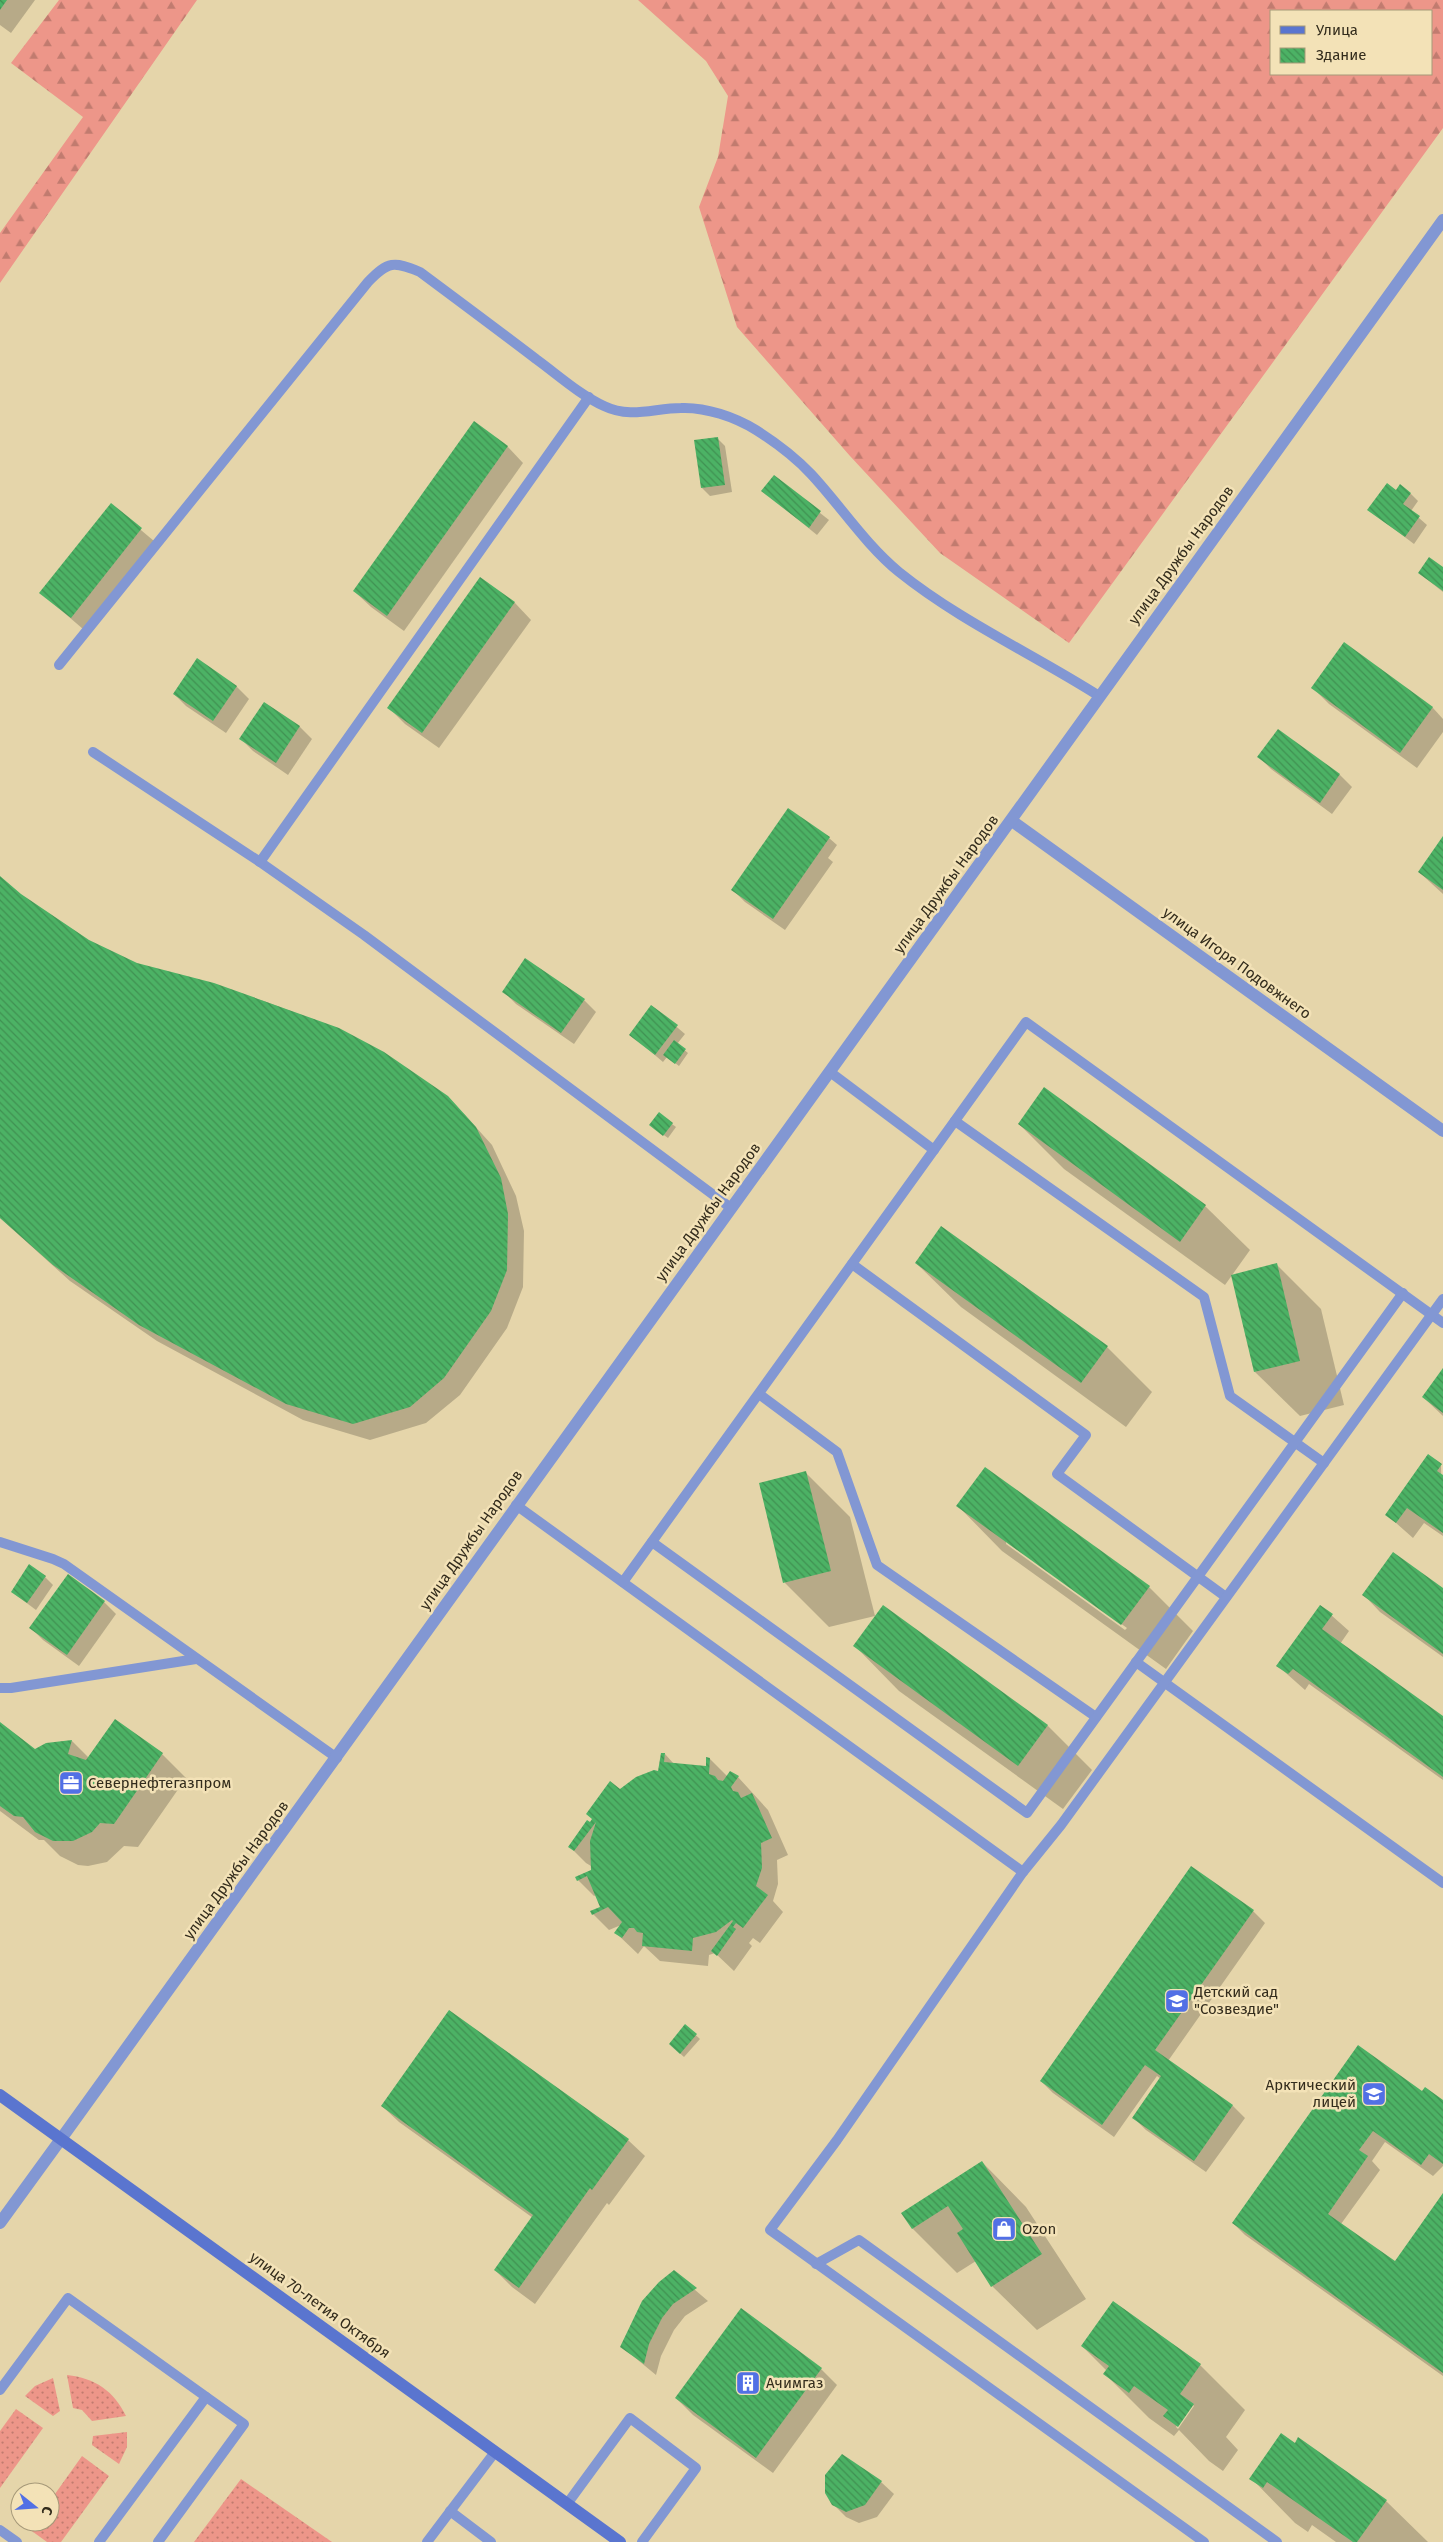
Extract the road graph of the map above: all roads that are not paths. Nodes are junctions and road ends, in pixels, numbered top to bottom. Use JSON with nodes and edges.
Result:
{"nodes":[{"id":1,"x":1443,"y":220,"type":"edge"},
{"id":2,"x":589,"y":397,"type":"junction"},
{"id":3,"x":59,"y":665,"type":"dead end"},
{"id":4,"x":1099,"y":696,"type":"junction"},
{"id":5,"x":93,"y":752,"type":"dead end"},
{"id":6,"x":1012,"y":821,"type":"junction"},
{"id":7,"x":260,"y":862,"type":"junction"},
{"id":8,"x":830,"y":1072,"type":"junction"},
{"id":9,"x":955,"y":1121,"type":"junction"},
{"id":10,"x":1443,"y":1131,"type":"edge"},
{"id":11,"x":934,"y":1150,"type":"junction"},
{"id":12,"x":731,"y":1208,"type":"junction"},
{"id":13,"x":852,"y":1264,"type":"junction"},
{"id":14,"x":1402,"y":1294,"type":"junction"},
{"id":15,"x":1443,"y":1299,"type":"edge"},
{"id":16,"x":1432,"y":1315,"type":"junction"},
{"id":17,"x":1443,"y":1323,"type":"edge"},
{"id":18,"x":759,"y":1394,"type":"junction"},
{"id":19,"x":1295,"y":1442,"type":"junction"},
{"id":20,"x":1324,"y":1463,"type":"junction"},
{"id":21,"x":516,"y":1505,"type":"junction"},
{"id":22,"x":0,"y":1542,"type":"edge"},
{"id":23,"x":652,"y":1542,"type":"junction"},
{"id":24,"x":1198,"y":1576,"type":"junction"},
{"id":25,"x":623,"y":1582,"type":"junction"},
{"id":26,"x":1226,"y":1597,"type":"junction"},
{"id":27,"x":196,"y":1659,"type":"junction"},
{"id":28,"x":1136,"y":1662,"type":"junction"},
{"id":29,"x":1165,"y":1682,"type":"junction"},
{"id":30,"x":0,"y":1688,"type":"edge"},
{"id":31,"x":1096,"y":1717,"type":"junction"},
{"id":32,"x":337,"y":1758,"type":"junction"},
{"id":33,"x":1023,"y":1872,"type":"junction"},
{"id":34,"x":1443,"y":1883,"type":"edge"},
{"id":35,"x":0,"y":2095,"type":"edge"},
{"id":36,"x":62,"y":2139,"type":"junction"},
{"id":37,"x":0,"y":2222,"type":"edge"},
{"id":38,"x":816,"y":2264,"type":"junction"},
{"id":39,"x":0,"y":2390,"type":"edge"},
{"id":40,"x":206,"y":2397,"type":"junction"},
{"id":41,"x":495,"y":2452,"type":"junction"},
{"id":42,"x":567,"y":2504,"type":"junction"},
{"id":43,"x":450,"y":2512,"type":"junction"},
{"id":44,"x":0,"y":2530,"type":"edge"},
{"id":45,"x":17,"y":2542,"type":"edge"},
{"id":46,"x":100,"y":2542,"type":"edge"},
{"id":47,"x":158,"y":2542,"type":"edge"},
{"id":48,"x":428,"y":2542,"type":"edge"},
{"id":49,"x":491,"y":2542,"type":"edge"},
{"id":50,"x":620,"y":2542,"type":"edge"},
{"id":51,"x":642,"y":2542,"type":"edge"},
{"id":52,"x":1204,"y":2542,"type":"edge"},
{"id":53,"x":1277,"y":2542,"type":"edge"}],
"edges":[{"from":1,"to":4,"type":"street","name":"улица Дружбы Народов"},
{"from":2,"to":3,"type":"lane"},
{"from":2,"to":4,"type":"lane"},
{"from":2,"to":7,"type":"lane"},
{"from":4,"to":6,"type":"street","name":"улица Дружбы Народов"},
{"from":5,"to":7,"type":"lane"},
{"from":6,"to":8,"type":"street","name":"улица Дружбы Народов"},
{"from":6,"to":10,"type":"street","name":"улица Игоря Подовжнего"},
{"from":7,"to":12,"type":"lane"},
{"from":8,"to":11,"type":"lane"},
{"from":8,"to":12,"type":"street","name":"улица Дружбы Народов"},
{"from":9,"to":11,"type":"lane"},
{"from":9,"to":14,"type":"lane"},
{"from":9,"to":19,"type":"lane"},
{"from":11,"to":13,"type":"lane"},
{"from":12,"to":21,"type":"street","name":"улица Дружбы Народов"},
{"from":13,"to":18,"type":"lane"},
{"from":13,"to":24,"type":"lane"},
{"from":14,"to":16,"type":"lane"},
{"from":14,"to":19,"type":"lane"},
{"from":15,"to":16,"type":"lane"},
{"from":16,"to":17,"type":"lane"},
{"from":16,"to":20,"type":"lane"},
{"from":18,"to":23,"type":"lane"},
{"from":18,"to":31,"type":"lane"},
{"from":19,"to":20,"type":"lane"},
{"from":19,"to":24,"type":"lane"},
{"from":20,"to":26,"type":"lane"},
{"from":21,"to":25,"type":"lane"},
{"from":21,"to":32,"type":"street","name":"улица Дружбы Народов"},
{"from":22,"to":27,"type":"lane"},
{"from":23,"to":25,"type":"lane"},
{"from":23,"to":31,"type":"lane"},
{"from":24,"to":26,"type":"lane"},
{"from":24,"to":28,"type":"lane"},
{"from":25,"to":33,"type":"lane"},
{"from":26,"to":29,"type":"lane"},
{"from":27,"to":30,"type":"lane"},
{"from":27,"to":32,"type":"lane"},
{"from":28,"to":29,"type":"lane"},
{"from":28,"to":31,"type":"lane"},
{"from":29,"to":33,"type":"lane"},
{"from":29,"to":34,"type":"lane"},
{"from":32,"to":36,"type":"street","name":"улица Дружбы Народов"},
{"from":33,"to":38,"type":"lane"},
{"from":35,"to":36,"type":"main road","name":"улица 70-летия Октября"},
{"from":36,"to":37,"type":"street","name":"улица Дружбы Народов"},
{"from":36,"to":41,"type":"main road","name":"улица 70-летия Октября"},
{"from":38,"to":52,"type":"lane"},
{"from":38,"to":53,"type":"lane"},
{"from":39,"to":40,"type":"lane"},
{"from":40,"to":46,"type":"lane"},
{"from":40,"to":47,"type":"lane"},
{"from":41,"to":42,"type":"main road","name":"улица 70-летия Октября"},
{"from":41,"to":43,"type":"lane"},
{"from":42,"to":50,"type":"main road","name":"улица 70-летия Октября"},
{"from":42,"to":51,"type":"lane"},
{"from":43,"to":48,"type":"lane"},
{"from":43,"to":49,"type":"lane"},
{"from":44,"to":45,"type":"lane"}]}
